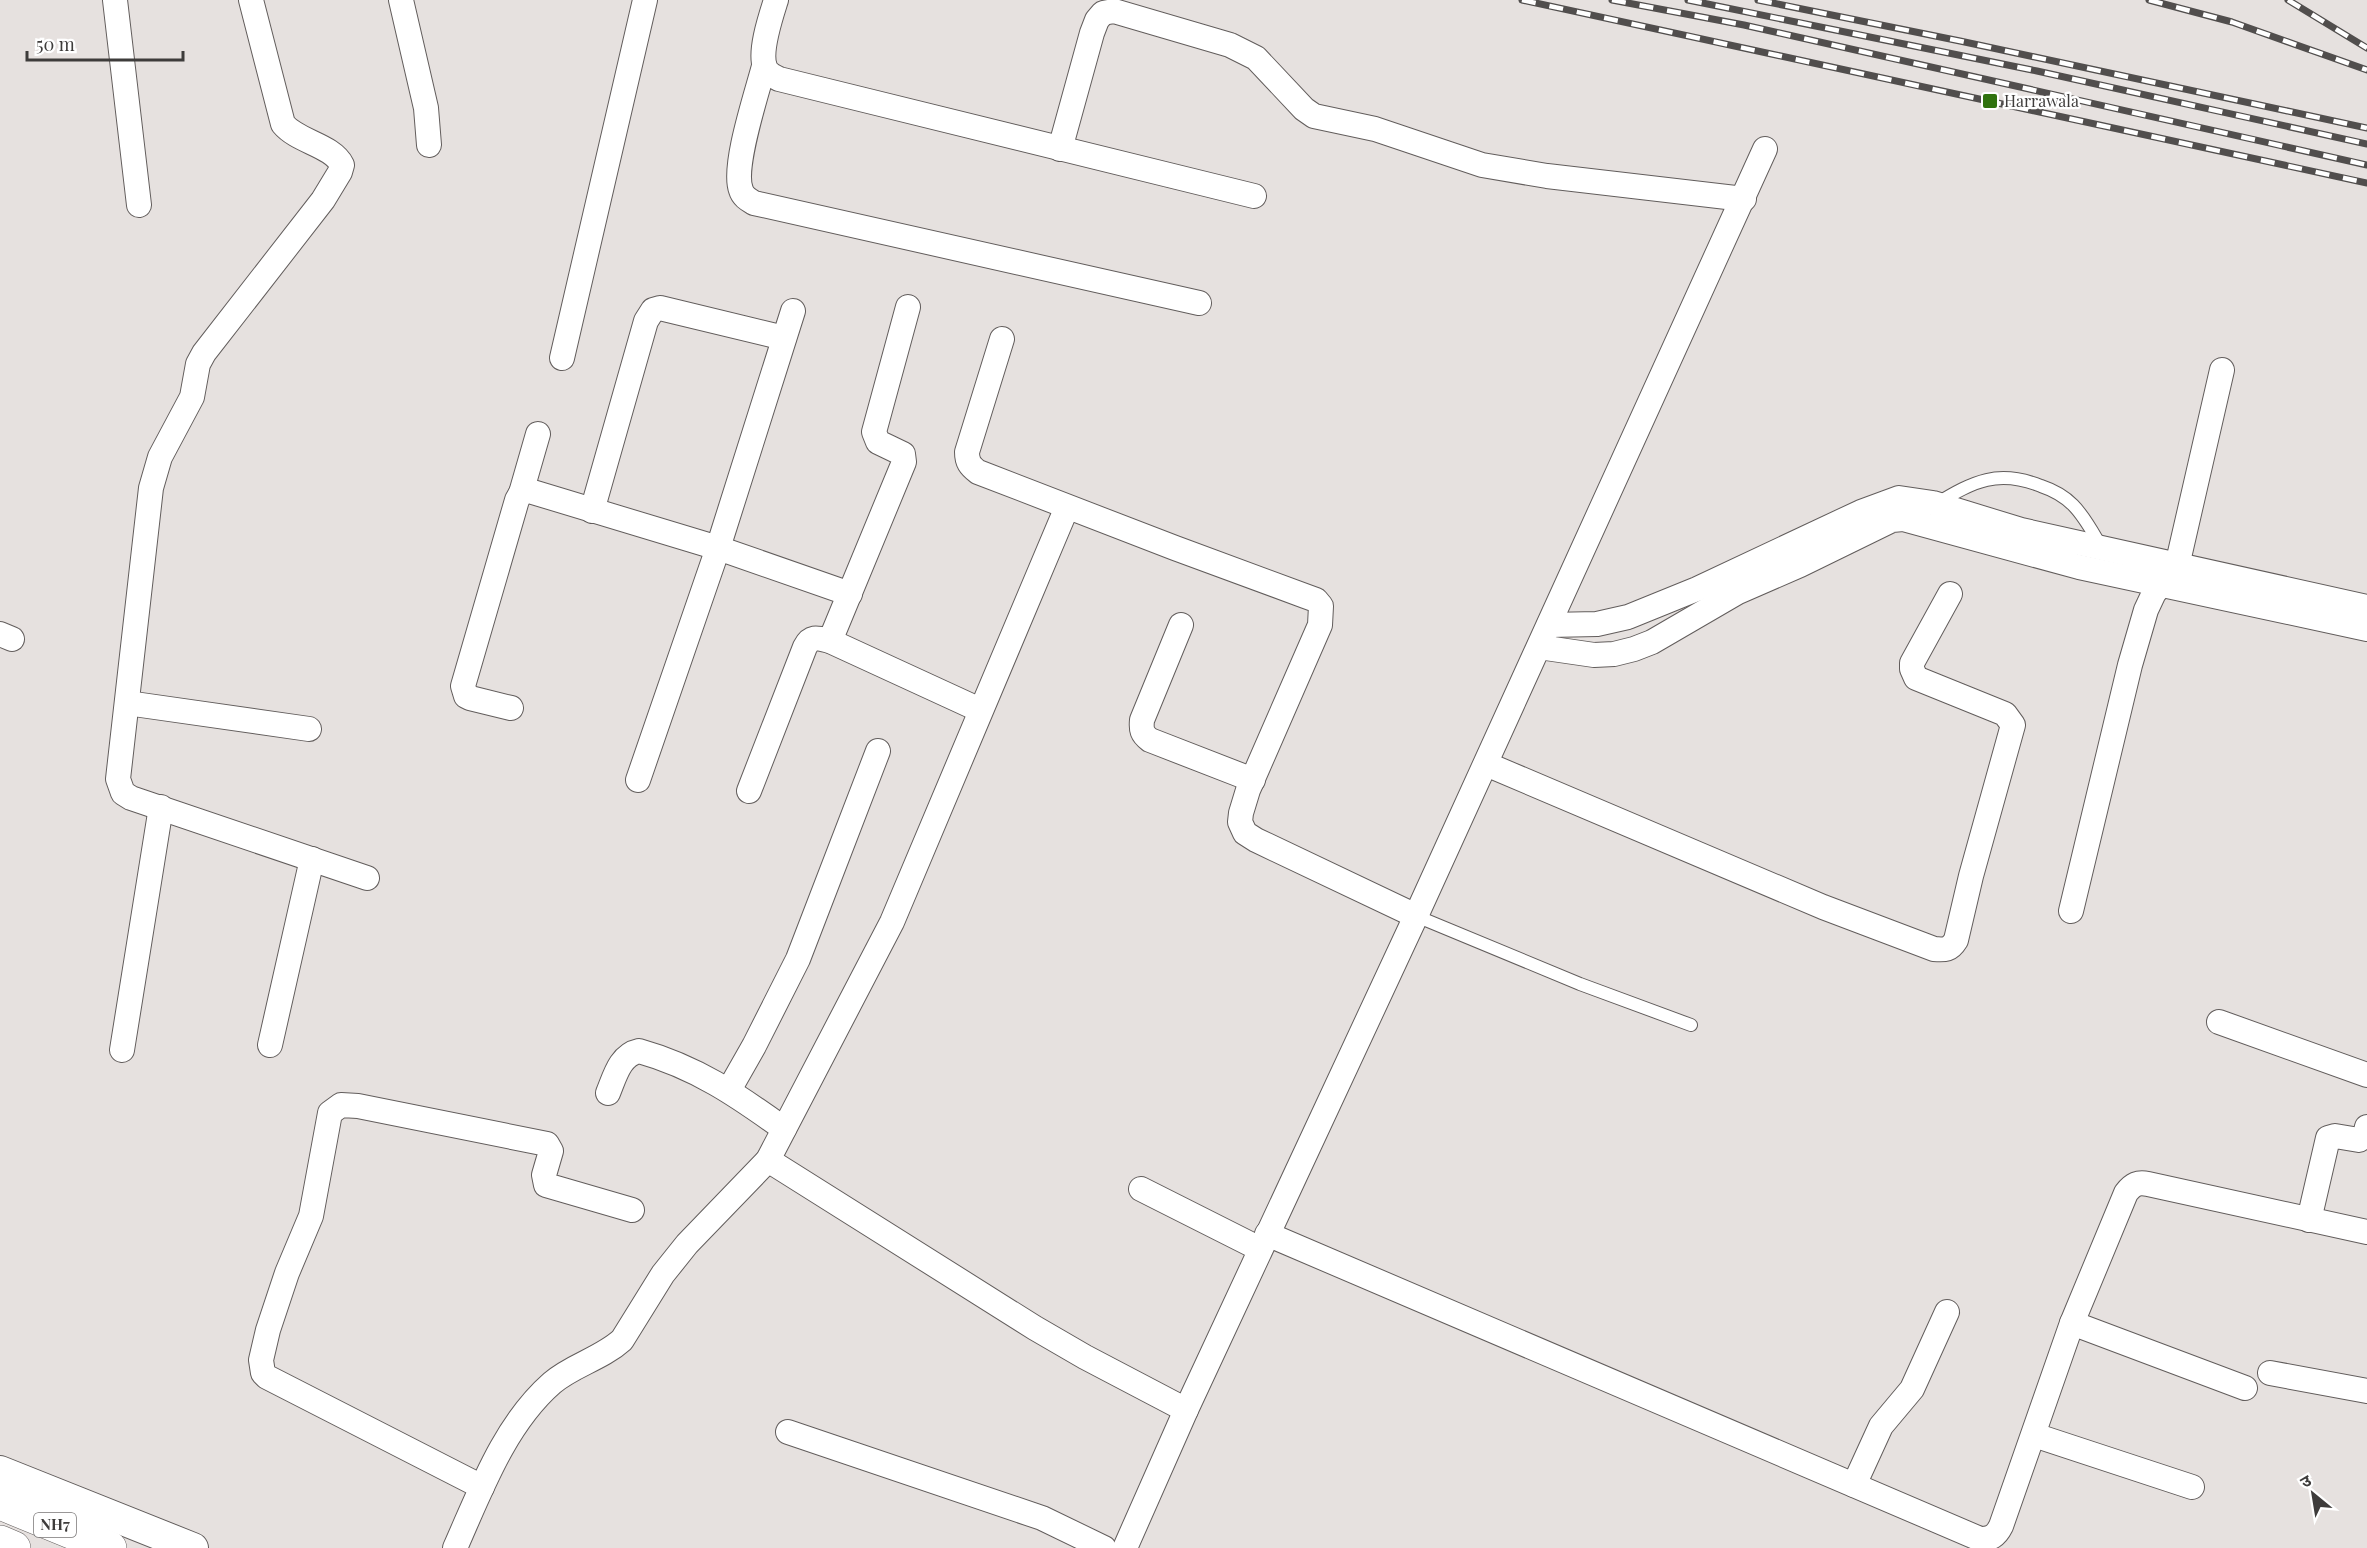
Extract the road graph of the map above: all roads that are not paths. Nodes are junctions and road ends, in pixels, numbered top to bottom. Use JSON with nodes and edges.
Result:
{"nodes":[{"id":1,"x":115,"y":0,"type":"edge"},
{"id":2,"x":251,"y":0,"type":"edge"},
{"id":3,"x":401,"y":0,"type":"edge"},
{"id":4,"x":645,"y":0,"type":"edge"},
{"id":5,"x":776,"y":0,"type":"edge"},
{"id":6,"x":764,"y":66,"type":"junction"},
{"id":7,"x":429,"y":145,"type":"dead end"},
{"id":8,"x":1060,"y":148,"type":"junction"},
{"id":9,"x":1765,"y":149,"type":"dead end"},
{"id":10,"x":1254,"y":196,"type":"dead end"},
{"id":11,"x":1744,"y":199,"type":"junction"},
{"id":12,"x":139,"y":205,"type":"dead end"},
{"id":13,"x":1199,"y":303,"type":"dead end"},
{"id":14,"x":908,"y":307,"type":"dead end"},
{"id":15,"x":793,"y":311,"type":"dead end"},
{"id":16,"x":784,"y":338,"type":"junction"},
{"id":17,"x":1002,"y":339,"type":"dead end"},
{"id":18,"x":562,"y":358,"type":"dead end"},
{"id":19,"x":2222,"y":370,"type":"dead end"},
{"id":20,"x":538,"y":434,"type":"dead end"},
{"id":21,"x":521,"y":493,"type":"junction"},
{"id":22,"x":1935,"y":504,"type":"junction"},
{"id":23,"x":1067,"y":507,"type":"junction"},
{"id":24,"x":1899,"y":508,"type":"junction"},
{"id":25,"x":592,"y":511,"type":"junction"},
{"id":26,"x":718,"y":548,"type":"junction"},
{"id":27,"x":2102,"y":548,"type":"junction"},
{"id":28,"x":2177,"y":566,"type":"junction"},
{"id":29,"x":2161,"y":584,"type":"junction"},
{"id":30,"x":850,"y":594,"type":"junction"},
{"id":31,"x":1950,"y":594,"type":"dead end"},
{"id":32,"x":2367,"y":607,"type":"edge"},
{"id":33,"x":1181,"y":625,"type":"dead end"},
{"id":34,"x":1549,"y":625,"type":"junction"},
{"id":35,"x":2367,"y":629,"type":"edge"},
{"id":36,"x":830,"y":641,"type":"junction"},
{"id":37,"x":1539,"y":648,"type":"junction"},
{"id":38,"x":127,"y":702,"type":"junction"},
{"id":39,"x":512,"y":708,"type":"dead end"},
{"id":40,"x":980,"y":710,"type":"junction"},
{"id":41,"x":309,"y":729,"type":"dead end"},
{"id":42,"x":878,"y":751,"type":"dead end"},
{"id":43,"x":1486,"y":764,"type":"junction"},
{"id":44,"x":638,"y":780,"type":"dead end"},
{"id":45,"x":1253,"y":780,"type":"junction"},
{"id":46,"x":749,"y":791,"type":"dead end"},
{"id":47,"x":161,"y":807,"type":"junction"},
{"id":48,"x":312,"y":858,"type":"junction"},
{"id":49,"x":367,"y":878,"type":"dead end"},
{"id":50,"x":2071,"y":911,"type":"dead end"},
{"id":51,"x":1416,"y":916,"type":"junction"},
{"id":52,"x":2219,"y":1022,"type":"dead end"},
{"id":53,"x":1691,"y":1025,"type":"dead end"},
{"id":54,"x":270,"y":1045,"type":"dead end"},
{"id":55,"x":122,"y":1050,"type":"dead end"},
{"id":56,"x":2367,"y":1075,"type":"edge"},
{"id":57,"x":729,"y":1090,"type":"junction"},
{"id":58,"x":608,"y":1093,"type":"dead end"},
{"id":59,"x":2367,"y":1127,"type":"edge"},
{"id":60,"x":784,"y":1130,"type":"junction"},
{"id":61,"x":768,"y":1160,"type":"junction"},
{"id":62,"x":1141,"y":1189,"type":"dead end"},
{"id":63,"x":632,"y":1210,"type":"dead end"},
{"id":64,"x":2309,"y":1220,"type":"junction"},
{"id":65,"x":2367,"y":1232,"type":"edge"},
{"id":66,"x":1264,"y":1242,"type":"junction"},
{"id":67,"x":1947,"y":1312,"type":"dead end"},
{"id":68,"x":2072,"y":1323,"type":"junction"},
{"id":69,"x":2270,"y":1373,"type":"dead end"},
{"id":70,"x":2245,"y":1388,"type":"dead end"},
{"id":71,"x":2367,"y":1391,"type":"edge"},
{"id":72,"x":1186,"y":1410,"type":"junction"},
{"id":73,"x":788,"y":1432,"type":"dead end"},
{"id":74,"x":2034,"y":1435,"type":"junction"},
{"id":75,"x":0,"y":1471,"type":"edge"},
{"id":76,"x":1854,"y":1485,"type":"junction"},
{"id":77,"x":482,"y":1487,"type":"junction"},
{"id":78,"x":2192,"y":1487,"type":"dead end"},
{"id":79,"x":0,"y":1503,"type":"edge"},
{"id":80,"x":0,"y":1542,"type":"edge"},
{"id":81,"x":14,"y":1548,"type":"edge"},
{"id":82,"x":110,"y":1548,"type":"edge"},
{"id":83,"x":192,"y":1548,"type":"edge"},
{"id":84,"x":455,"y":1548,"type":"edge"},
{"id":85,"x":1104,"y":1548,"type":"edge"},
{"id":86,"x":1125,"y":1548,"type":"edge"}],
"edges":[{"from":1,"to":12,"type":"street"},
{"from":2,"to":38,"type":"street"},
{"from":3,"to":7,"type":"street"},
{"from":4,"to":18,"type":"street"},
{"from":5,"to":6,"type":"street"},
{"from":6,"to":8,"type":"street"},
{"from":6,"to":13,"type":"street"},
{"from":8,"to":10,"type":"street"},
{"from":8,"to":11,"type":"street"},
{"from":9,"to":11,"type":"street"},
{"from":11,"to":34,"type":"street"},
{"from":14,"to":30,"type":"street"},
{"from":15,"to":16,"type":"street"},
{"from":16,"to":25,"type":"street"},
{"from":16,"to":26,"type":"street"},
{"from":17,"to":23,"type":"street"},
{"from":19,"to":28,"type":"street"},
{"from":20,"to":21,"type":"street"},
{"from":21,"to":25,"type":"street"},
{"from":21,"to":39,"type":"street"},
{"from":22,"to":24,"type":"street"},
{"from":22,"to":27,"type":"street"},
{"from":22,"to":27,"type":"lane"},
{"from":23,"to":40,"type":"street"},
{"from":23,"to":45,"type":"street"},
{"from":24,"to":29,"type":"street"},
{"from":24,"to":34,"type":"street"},
{"from":24,"to":37,"type":"street"},
{"from":25,"to":26,"type":"street"},
{"from":26,"to":30,"type":"street"},
{"from":26,"to":44,"type":"street"},
{"from":27,"to":28,"type":"street"},
{"from":28,"to":29,"type":"street"},
{"from":28,"to":32,"type":"street"},
{"from":29,"to":35,"type":"street"},
{"from":29,"to":50,"type":"street"},
{"from":30,"to":36,"type":"street"},
{"from":31,"to":43,"type":"street"},
{"from":33,"to":45,"type":"street"},
{"from":34,"to":37,"type":"street"},
{"from":36,"to":40,"type":"street"},
{"from":36,"to":46,"type":"street"},
{"from":37,"to":43,"type":"street"},
{"from":38,"to":41,"type":"street"},
{"from":38,"to":47,"type":"street"},
{"from":40,"to":60,"type":"street"},
{"from":42,"to":57,"type":"street"},
{"from":43,"to":51,"type":"street"},
{"from":45,"to":51,"type":"street"},
{"from":47,"to":48,"type":"street"},
{"from":47,"to":55,"type":"street"},
{"from":48,"to":49,"type":"street"},
{"from":48,"to":54,"type":"street"},
{"from":51,"to":53,"type":"lane"},
{"from":51,"to":66,"type":"street"},
{"from":52,"to":56,"type":"street"},
{"from":57,"to":58,"type":"street"},
{"from":57,"to":60,"type":"street"},
{"from":59,"to":64,"type":"street"},
{"from":60,"to":61,"type":"street"},
{"from":61,"to":72,"type":"street"},
{"from":61,"to":77,"type":"street"},
{"from":62,"to":66,"type":"street"},
{"from":63,"to":77,"type":"street"},
{"from":64,"to":65,"type":"street"},
{"from":64,"to":68,"type":"street"},
{"from":66,"to":72,"type":"street"},
{"from":66,"to":76,"type":"street"},
{"from":67,"to":76,"type":"street"},
{"from":68,"to":70,"type":"street"},
{"from":68,"to":74,"type":"street"},
{"from":69,"to":71,"type":"street"},
{"from":72,"to":86,"type":"street"},
{"from":73,"to":85,"type":"street"},
{"from":74,"to":76,"type":"street"},
{"from":74,"to":78,"type":"street"},
{"from":75,"to":83,"type":"street"},
{"from":77,"to":84,"type":"street"},
{"from":79,"to":82,"type":"highway","number":"NH7"},
{"from":80,"to":81,"type":"highway","number":"NH7"}]}
